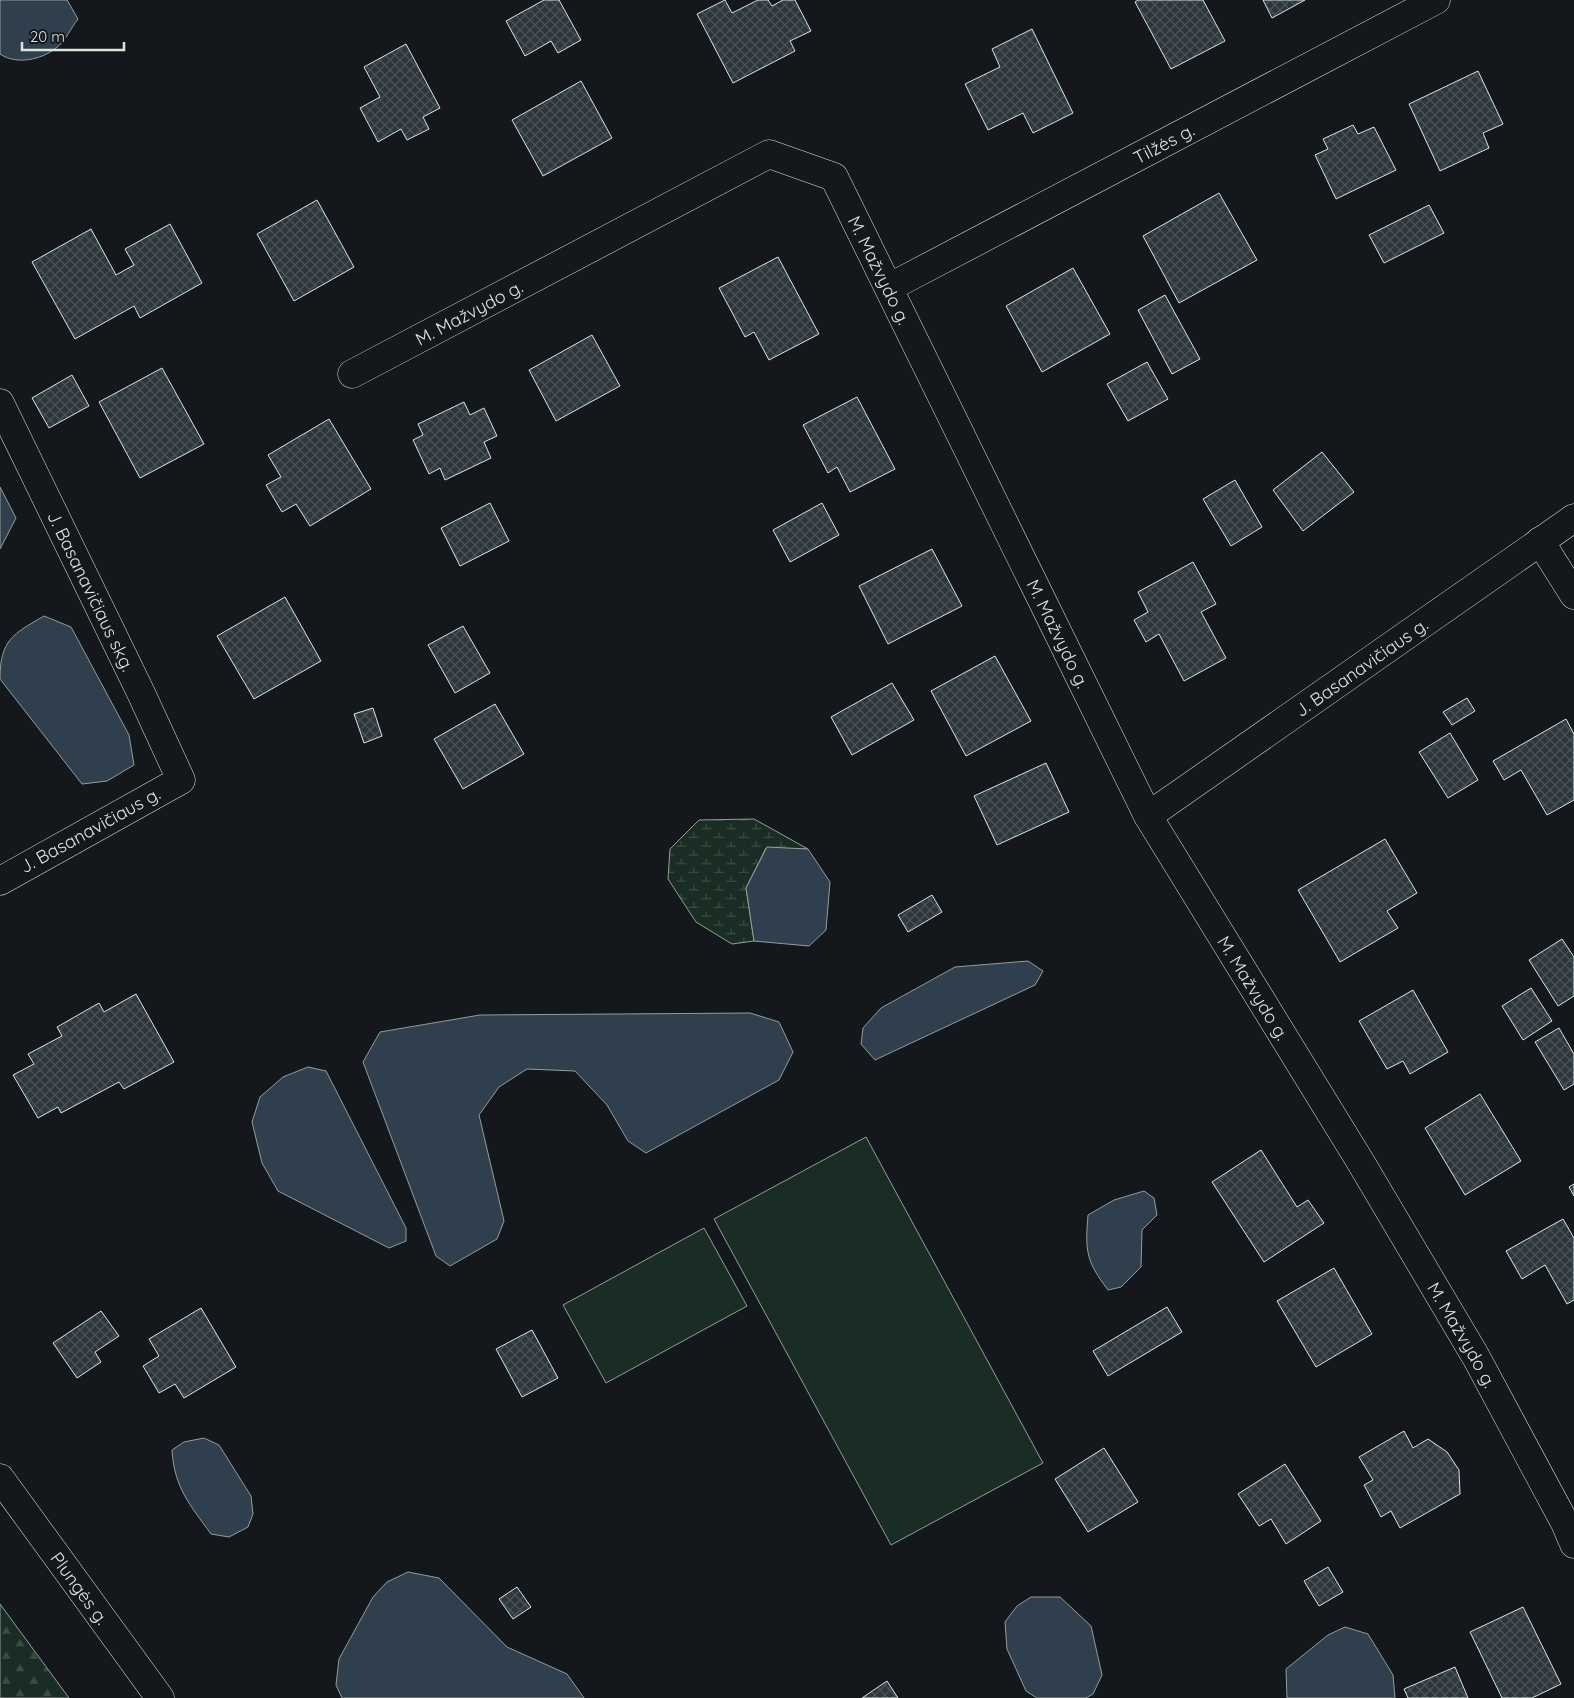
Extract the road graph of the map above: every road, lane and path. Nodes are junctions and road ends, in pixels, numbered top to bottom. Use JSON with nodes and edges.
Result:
{"nodes":[{"id":1,"x":1436,"y":0,"type":"edge"},
{"id":2,"x":890,"y":287,"type":"junction"},
{"id":3,"x":352,"y":374,"type":"dead end"},
{"id":4,"x":0,"y":403,"type":"edge"},
{"id":5,"x":1574,"y":518,"type":"edge"},
{"id":6,"x":1540,"y":541,"type":"junction"},
{"id":7,"x":1574,"y":595,"type":"edge"},
{"id":8,"x":181,"y":780,"type":"joint"},
{"id":9,"x":1148,"y":816,"type":"junction"},
{"id":10,"x":0,"y":881,"type":"edge"},
{"id":11,"x":0,"y":1478,"type":"edge"},
{"id":12,"x":1574,"y":1544,"type":"edge"},
{"id":13,"x":160,"y":1698,"type":"edge"}],
"edges":[{"from":1,"to":2,"type":"street","name":"Tilžės g."},
{"from":2,"to":3,"type":"street","name":"M. Mažvydo g."},
{"from":2,"to":9,"type":"street","name":"M. Mažvydo g."},
{"from":4,"to":8,"type":"street","name":"J. Basanavičiaus skg."},
{"from":5,"to":6,"type":"street","name":"J. Basanavičiaus g."},
{"from":6,"to":7,"type":"street"},
{"from":6,"to":9,"type":"street","name":"J. Basanavičiaus g."},
{"from":8,"to":10,"type":"street","name":"J. Basanavičiaus g."},
{"from":9,"to":12,"type":"street","name":"M. Mažvydo g."},
{"from":11,"to":13,"type":"street","name":"Plungės g."}]}
